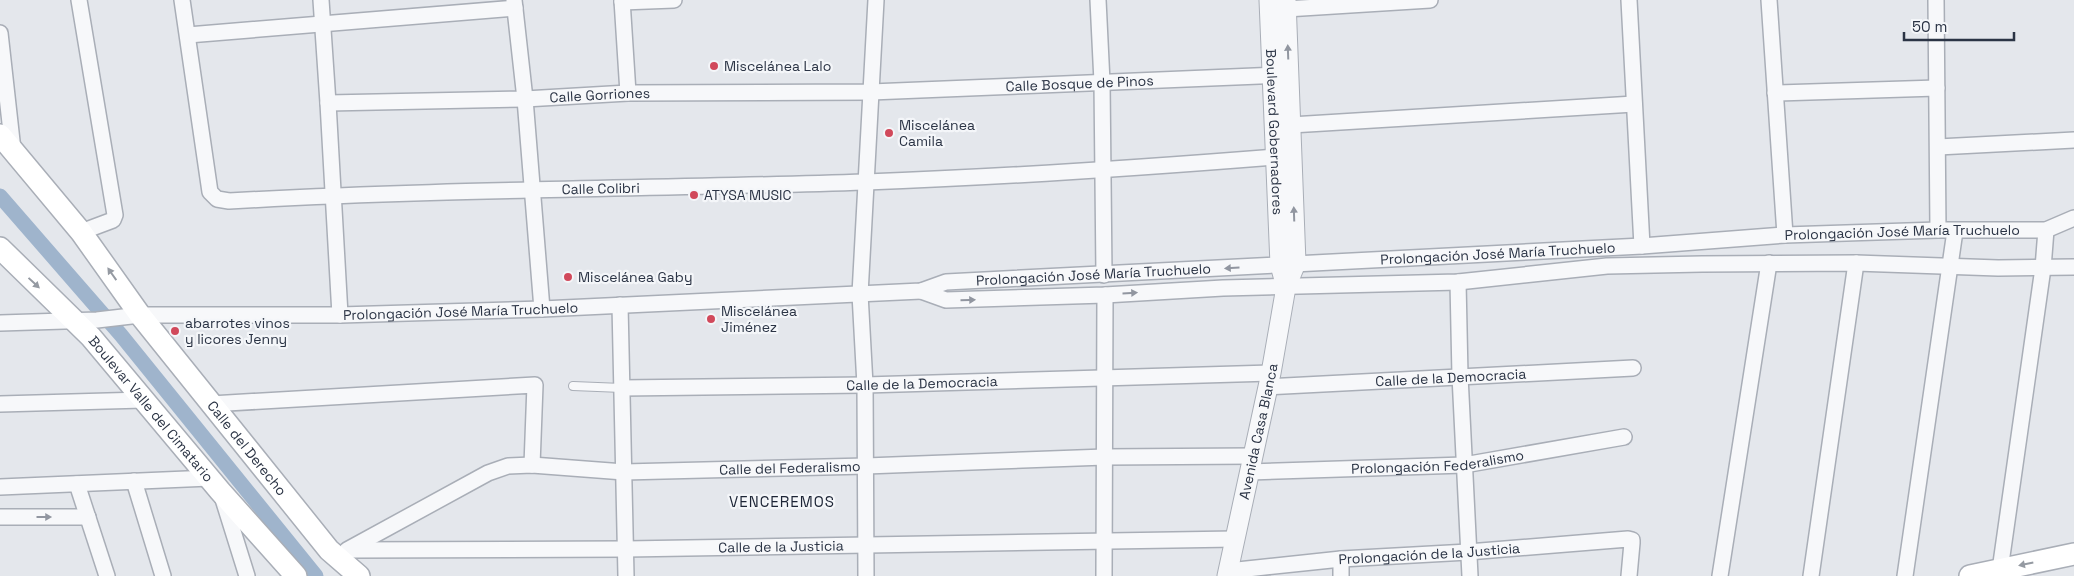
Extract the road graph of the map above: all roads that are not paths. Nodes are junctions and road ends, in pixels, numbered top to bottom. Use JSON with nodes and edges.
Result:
{"nodes":[{"id":1,"x":79,"y":0,"type":"edge"},
{"id":2,"x":182,"y":0,"type":"edge"},
{"id":3,"x":321,"y":0,"type":"edge"},
{"id":4,"x":674,"y":0,"type":"edge"},
{"id":5,"x":876,"y":0,"type":"edge"},
{"id":6,"x":1098,"y":0,"type":"edge"},
{"id":7,"x":1269,"y":0,"type":"edge"},
{"id":8,"x":1430,"y":0,"type":"edge"},
{"id":9,"x":1629,"y":0,"type":"edge"},
{"id":10,"x":1770,"y":0,"type":"edge"},
{"id":11,"x":1936,"y":0,"type":"edge"},
{"id":12,"x":622,"y":1,"type":"edge"},
{"id":13,"x":515,"y":4,"type":"edge"},
{"id":14,"x":1286,"y":5,"type":"edge"},
{"id":15,"x":323,"y":25,"type":"junction"},
{"id":16,"x":0,"y":33,"type":"edge"},
{"id":17,"x":188,"y":35,"type":"junction"},
{"id":18,"x":1280,"y":75,"type":"junction"},
{"id":19,"x":1102,"y":82,"type":"junction"},
{"id":20,"x":1937,"y":88,"type":"junction"},
{"id":21,"x":871,"y":92,"type":"junction"},
{"id":22,"x":628,"y":93,"type":"junction"},
{"id":23,"x":1774,"y":93,"type":"junction"},
{"id":24,"x":525,"y":99,"type":"junction"},
{"id":25,"x":328,"y":103,"type":"junction"},
{"id":26,"x":1634,"y":104,"type":"junction"},
{"id":27,"x":1291,"y":125,"type":"junction"},
{"id":28,"x":2074,"y":140,"type":"edge"},
{"id":29,"x":7,"y":142,"type":"edge"},
{"id":30,"x":1938,"y":147,"type":"junction"},
{"id":31,"x":1276,"y":157,"type":"junction"},
{"id":32,"x":1104,"y":171,"type":"junction"},
{"id":33,"x":867,"y":182,"type":"junction"},
{"id":34,"x":532,"y":190,"type":"junction"},
{"id":35,"x":333,"y":195,"type":"junction"},
{"id":36,"x":2074,"y":218,"type":"edge"},
{"id":37,"x":1938,"y":230,"type":"junction"},
{"id":38,"x":2046,"y":230,"type":"junction"},
{"id":39,"x":1955,"y":231,"type":"junction"},
{"id":40,"x":81,"y":232,"type":"junction"},
{"id":41,"x":1784,"y":235,"type":"junction"},
{"id":42,"x":1642,"y":246,"type":"junction"},
{"id":43,"x":0,"y":248,"type":"edge"},
{"id":44,"x":1769,"y":263,"type":"junction"},
{"id":45,"x":1856,"y":263,"type":"junction"},
{"id":46,"x":1288,"y":264,"type":"junction"},
{"id":47,"x":1950,"y":265,"type":"junction"},
{"id":48,"x":2074,"y":267,"type":"edge"},
{"id":49,"x":2043,"y":268,"type":"junction"},
{"id":50,"x":1104,"y":275,"type":"junction"},
{"id":51,"x":1458,"y":282,"type":"junction"},
{"id":52,"x":1286,"y":288,"type":"junction"},
{"id":53,"x":921,"y":291,"type":"junction"},
{"id":54,"x":860,"y":294,"type":"junction"},
{"id":55,"x":1106,"y":295,"type":"junction"},
{"id":56,"x":620,"y":305,"type":"junction"},
{"id":57,"x":542,"y":309,"type":"junction"},
{"id":58,"x":135,"y":315,"type":"junction"},
{"id":59,"x":340,"y":315,"type":"junction"},
{"id":60,"x":74,"y":320,"type":"junction"},
{"id":61,"x":0,"y":323,"type":"edge"},
{"id":62,"x":1632,"y":368,"type":"dead end"},
{"id":63,"x":1460,"y":376,"type":"junction"},
{"id":64,"x":1105,"y":378,"type":"junction"},
{"id":65,"x":1269,"y":380,"type":"junction"},
{"id":66,"x":573,"y":386,"type":"dead end"},
{"id":67,"x":866,"y":386,"type":"junction"},
{"id":68,"x":622,"y":388,"type":"junction"},
{"id":69,"x":143,"y":400,"type":"junction"},
{"id":70,"x":0,"y":404,"type":"edge"},
{"id":71,"x":211,"y":404,"type":"junction"},
{"id":72,"x":1624,"y":438,"type":"dead end"},
{"id":73,"x":1105,"y":457,"type":"junction"},
{"id":74,"x":1251,"y":464,"type":"junction"},
{"id":75,"x":532,"y":465,"type":"junction"},
{"id":76,"x":1464,"y":465,"type":"junction"},
{"id":77,"x":866,"y":466,"type":"junction"},
{"id":78,"x":624,"y":472,"type":"junction"},
{"id":79,"x":134,"y":481,"type":"junction"},
{"id":80,"x":78,"y":484,"type":"junction"},
{"id":81,"x":215,"y":484,"type":"junction"},
{"id":82,"x":0,"y":487,"type":"edge"},
{"id":83,"x":0,"y":517,"type":"edge"},
{"id":84,"x":88,"y":517,"type":"junction"},
{"id":85,"x":1235,"y":539,"type":"junction"},
{"id":86,"x":1104,"y":540,"type":"junction"},
{"id":87,"x":866,"y":546,"type":"junction"},
{"id":88,"x":626,"y":549,"type":"junction"},
{"id":89,"x":338,"y":550,"type":"junction"},
{"id":90,"x":1468,"y":552,"type":"junction"},
{"id":91,"x":2074,"y":554,"type":"edge"},
{"id":92,"x":1341,"y":559,"type":"junction"},
{"id":93,"x":2000,"y":570,"type":"junction"},
{"id":94,"x":1227,"y":574,"type":"edge"},
{"id":95,"x":106,"y":576,"type":"edge"},
{"id":96,"x":163,"y":576,"type":"edge"},
{"id":97,"x":247,"y":576,"type":"edge"},
{"id":98,"x":296,"y":576,"type":"edge"},
{"id":99,"x":360,"y":576,"type":"edge"},
{"id":100,"x":626,"y":576,"type":"edge"},
{"id":101,"x":866,"y":576,"type":"edge"},
{"id":102,"x":1104,"y":576,"type":"edge"},
{"id":103,"x":1341,"y":576,"type":"edge"},
{"id":104,"x":1470,"y":576,"type":"edge"},
{"id":105,"x":1629,"y":576,"type":"edge"},
{"id":106,"x":1720,"y":576,"type":"edge"},
{"id":107,"x":1812,"y":576,"type":"edge"},
{"id":108,"x":1905,"y":576,"type":"edge"},
{"id":109,"x":1970,"y":576,"type":"edge"}],
"edges":[{"from":1,"to":40,"type":"street"},
{"from":2,"to":17,"type":"street"},
{"from":3,"to":15,"type":"street"},
{"from":4,"to":12,"type":"street"},
{"from":5,"to":21,"type":"street"},
{"from":6,"to":19,"type":"street"},
{"from":7,"to":18,"type":"street","name":"Boulevard Gobernadores"},
{"from":8,"to":14,"type":"street"},
{"from":9,"to":26,"type":"street"},
{"from":10,"to":23,"type":"street"},
{"from":11,"to":20,"type":"street"},
{"from":12,"to":22,"type":"street"},
{"from":13,"to":15,"type":"street"},
{"from":13,"to":24,"type":"street"},
{"from":18,"to":14,"type":"street","name":"Boulevard Gobernadores","one_way":true},
{"from":15,"to":17,"type":"street"},
{"from":15,"to":25,"type":"street"},
{"from":16,"to":29,"type":"street"},
{"from":17,"to":35,"type":"street","name":"Calle Colibri"},
{"from":18,"to":19,"type":"street","name":"Calle Bosque de Pinos"},
{"from":18,"to":27,"type":"street","name":"Boulevard Gobernadores"},
{"from":18,"to":31,"type":"street","name":"Boulevard Gobernadores"},
{"from":19,"to":21,"type":"street","name":"Calle Bosque de Pinos"},
{"from":19,"to":32,"type":"street"},
{"from":20,"to":23,"type":"street"},
{"from":20,"to":30,"type":"street"},
{"from":21,"to":22,"type":"street","name":"Calle Gorriones"},
{"from":21,"to":33,"type":"street"},
{"from":22,"to":24,"type":"street","name":"Calle Gorriones"},
{"from":23,"to":41,"type":"street"},
{"from":24,"to":25,"type":"street","name":"Calle Gorriones"},
{"from":24,"to":34,"type":"street"},
{"from":25,"to":35,"type":"street"},
{"from":26,"to":27,"type":"street"},
{"from":26,"to":42,"type":"street"},
{"from":46,"to":27,"type":"street","name":"Boulevard Gobernadores","one_way":true},
{"from":28,"to":30,"type":"street"},
{"from":29,"to":40,"type":"main road"},
{"from":30,"to":37,"type":"street"},
{"from":31,"to":32,"type":"street","name":"Calle Colibri"},
{"from":31,"to":46,"type":"street","name":"Boulevard Gobernadores"},
{"from":32,"to":33,"type":"street","name":"Calle Colibri"},
{"from":32,"to":50,"type":"street"},
{"from":33,"to":34,"type":"street","name":"Calle Colibri"},
{"from":33,"to":54,"type":"street"},
{"from":34,"to":35,"type":"street","name":"Calle Colibri"},
{"from":34,"to":57,"type":"street"},
{"from":35,"to":59,"type":"street"},
{"from":36,"to":38,"type":"street","name":"Prolongación José María Truchuelo"},
{"from":37,"to":39,"type":"street","name":"Prolongación José María Truchuelo"},
{"from":37,"to":41,"type":"street","name":"Prolongación José María Truchuelo"},
{"from":38,"to":39,"type":"street","name":"Prolongación José María Truchuelo"},
{"from":38,"to":49,"type":"street"},
{"from":39,"to":47,"type":"street"},
{"from":58,"to":40,"type":"main road","one_way":true},
{"from":41,"to":42,"type":"street","name":"Prolongación José María Truchuelo"},
{"from":42,"to":46,"type":"street","name":"Prolongación José María Truchuelo"},
{"from":43,"to":60,"type":"main road","name":"Boulevar Valle del Cimatario","one_way":true},
{"from":44,"to":45,"type":"street","name":"Prolongación José María Truchuelo"},
{"from":44,"to":51,"type":"street","name":"Prolongación José María Truchuelo"},
{"from":44,"to":106,"type":"street"},
{"from":45,"to":47,"type":"street","name":"Prolongación José María Truchuelo"},
{"from":45,"to":107,"type":"street"},
{"from":46,"to":50,"type":"street","name":"Prolongación José María Truchuelo","one_way":true},
{"from":46,"to":52,"type":"street","name":"Avenida Casa Blanca"},
{"from":47,"to":49,"type":"street","name":"Prolongación José María Truchuelo"},
{"from":47,"to":108,"type":"street"},
{"from":48,"to":49,"type":"street","name":"Prolongación José María Truchuelo"},
{"from":49,"to":93,"type":"street"},
{"from":50,"to":53,"type":"street","name":"Prolongación José María Truchuelo"},
{"from":51,"to":52,"type":"street","name":"Prolongación José María Truchuelo"},
{"from":51,"to":63,"type":"street"},
{"from":55,"to":52,"type":"street","name":"Prolongación José María Truchuelo","one_way":true},
{"from":52,"to":65,"type":"street","name":"Avenida Casa Blanca"},
{"from":53,"to":54,"type":"street","name":"Prolongación José María Truchuelo"},
{"from":53,"to":55,"type":"street","name":"Prolongación José María Truchuelo","one_way":true},
{"from":54,"to":56,"type":"street","name":"Prolongación José María Truchuelo"},
{"from":54,"to":67,"type":"street"},
{"from":55,"to":64,"type":"street"},
{"from":56,"to":57,"type":"street","name":"Prolongación José María Truchuelo"},
{"from":56,"to":68,"type":"street"},
{"from":57,"to":59,"type":"street","name":"Prolongación José María Truchuelo"},
{"from":58,"to":59,"type":"street","name":"Prolongación José María Truchuelo"},
{"from":58,"to":60,"type":"street","name":"Prolongación José María Truchuelo"},
{"from":58,"to":71,"type":"main road","name":"Calle del Derecho"},
{"from":60,"to":61,"type":"street","name":"Prolongación José María Truchuelo"},
{"from":60,"to":69,"type":"main road","name":"Boulevar Valle del Cimatario"},
{"from":62,"to":63,"type":"street","name":"Calle de la Democracia"},
{"from":63,"to":65,"type":"street","name":"Calle de la Democracia"},
{"from":63,"to":76,"type":"street"},
{"from":64,"to":65,"type":"street","name":"Calle de la Democracia"},
{"from":64,"to":67,"type":"street","name":"Calle de la Democracia"},
{"from":64,"to":73,"type":"street"},
{"from":65,"to":74,"type":"street","name":"Avenida Casa Blanca"},
{"from":66,"to":68,"type":"lane","name":"Calle de la Democracia"},
{"from":67,"to":68,"type":"street","name":"Calle de la Democracia"},
{"from":67,"to":77,"type":"street"},
{"from":68,"to":78,"type":"street"},
{"from":69,"to":70,"type":"street"},
{"from":69,"to":81,"type":"main road","name":"Boulevar Valle del Cimatario"},
{"from":71,"to":75,"type":"street"},
{"from":71,"to":89,"type":"main road","name":"Calle del Derecho"},
{"from":72,"to":76,"type":"street","name":"Prolongación Federalismo"},
{"from":73,"to":74,"type":"street","name":"Calle del Federalismo"},
{"from":73,"to":77,"type":"street","name":"Calle del Federalismo"},
{"from":73,"to":86,"type":"street"},
{"from":74,"to":76,"type":"street","name":"Prolongación Federalismo"},
{"from":74,"to":85,"type":"street","name":"Avenida Casa Blanca"},
{"from":75,"to":78,"type":"street","name":"Calle del Federalismo"},
{"from":75,"to":89,"type":"street","name":"Calle del Federalismo"},
{"from":76,"to":90,"type":"street"},
{"from":77,"to":78,"type":"street","name":"Calle del Federalismo"},
{"from":77,"to":87,"type":"street"},
{"from":78,"to":88,"type":"street"},
{"from":79,"to":80,"type":"street"},
{"from":79,"to":81,"type":"street"},
{"from":79,"to":96,"type":"street"},
{"from":80,"to":82,"type":"street"},
{"from":80,"to":84,"type":"street"},
{"from":81,"to":97,"type":"street"},
{"from":81,"to":98,"type":"main road","name":"Boulevar Valle del Cimatario"},
{"from":83,"to":84,"type":"street","one_way":true},
{"from":84,"to":95,"type":"street"},
{"from":85,"to":86,"type":"street","name":"Calle de la Justicia"},
{"from":85,"to":94,"type":"street","name":"Avenida Casa Blanca"},
{"from":86,"to":87,"type":"street","name":"Calle de la Justicia"},
{"from":86,"to":102,"type":"street"},
{"from":87,"to":88,"type":"street","name":"Calle de la Justicia"},
{"from":87,"to":101,"type":"street"},
{"from":88,"to":89,"type":"street","name":"Calle de la Justicia"},
{"from":88,"to":100,"type":"street"},
{"from":89,"to":99,"type":"main road","name":"Calle del Derecho"},
{"from":90,"to":92,"type":"street","name":"Prolongación de la Justicia"},
{"from":90,"to":104,"type":"street"},
{"from":90,"to":105,"type":"street","name":"Prolongación de la Justicia"},
{"from":91,"to":93,"type":"main road","one_way":true},
{"from":92,"to":94,"type":"street","name":"Prolongación de la Justicia"},
{"from":92,"to":103,"type":"street"},
{"from":93,"to":109,"type":"main road"}]}
